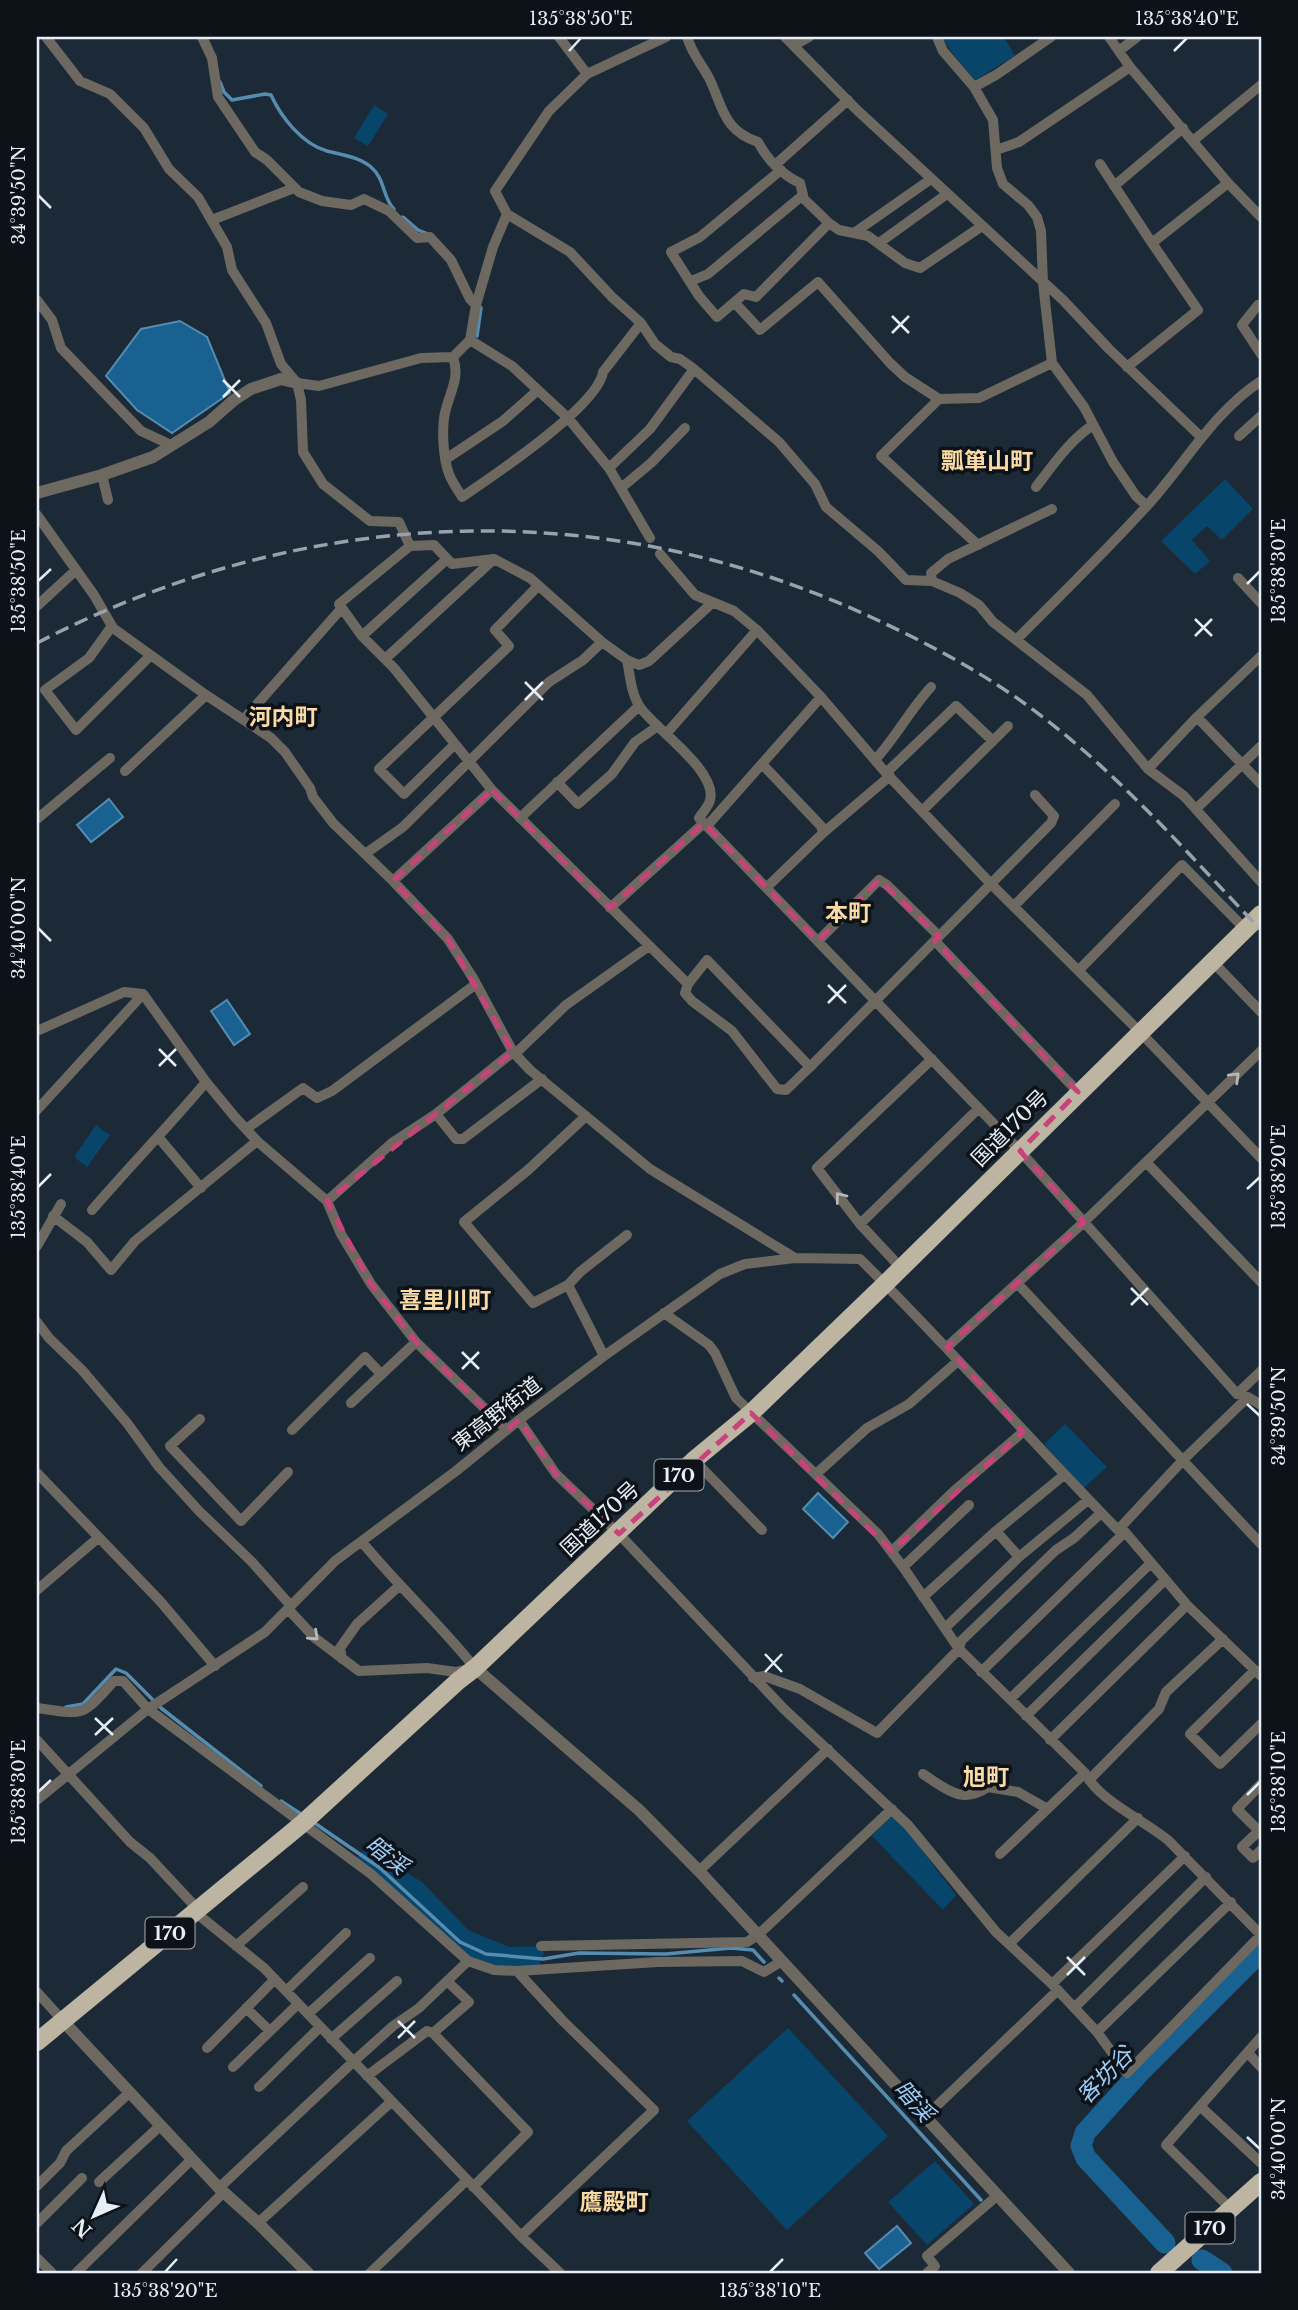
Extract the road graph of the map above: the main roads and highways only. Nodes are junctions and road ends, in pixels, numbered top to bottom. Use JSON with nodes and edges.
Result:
{"nodes":[{"id":1,"x":1261,"y":914,"type":"edge"},
{"id":2,"x":37,"y":2042,"type":"edge"},
{"id":3,"x":1261,"y":2182,"type":"edge"},
{"id":4,"x":1159,"y":2273,"type":"edge"}],
"edges":[{"from":1,"to":2,"type":"highway","name":"国道170号","number":"170"},
{"from":3,"to":4,"type":"highway","number":"170"}]}
